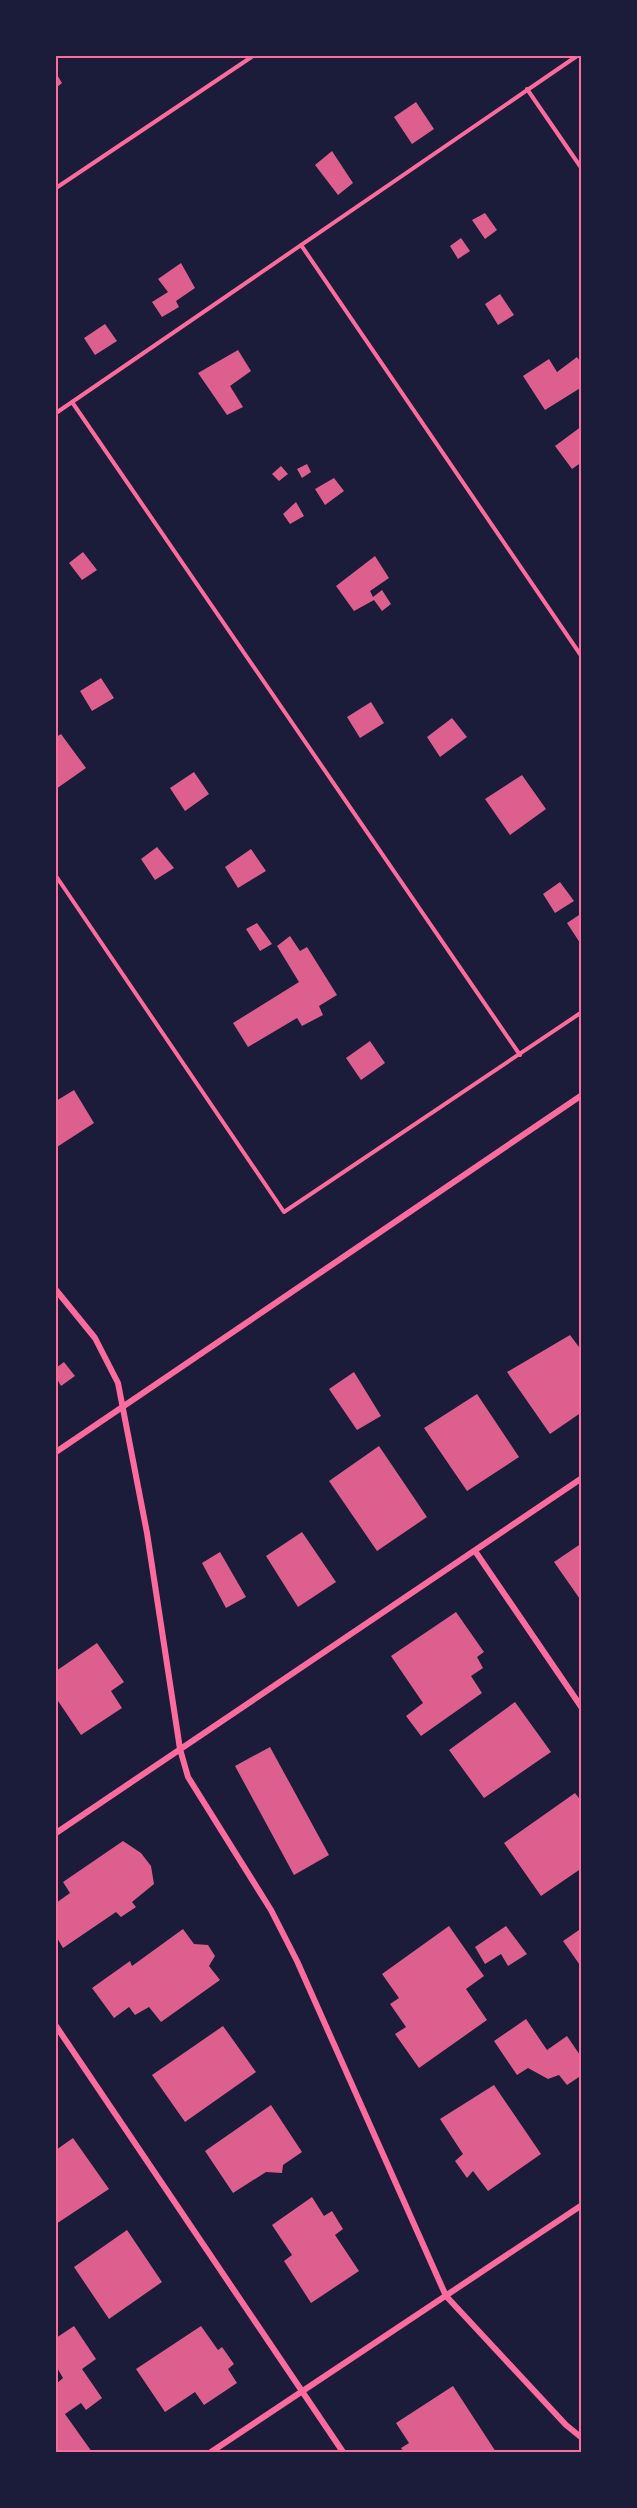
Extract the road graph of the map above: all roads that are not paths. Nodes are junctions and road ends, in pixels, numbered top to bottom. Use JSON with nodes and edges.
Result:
{"nodes":[{"id":1,"x":582,"y":1095,"type":"edge"},
{"id":2,"x":56,"y":1290,"type":"edge"},
{"id":3,"x":122,"y":1406,"type":"junction"},
{"id":4,"x":56,"y":1452,"type":"edge"},
{"id":5,"x":582,"y":1478,"type":"edge"},
{"id":6,"x":475,"y":1551,"type":"junction"},
{"id":7,"x":582,"y":1708,"type":"edge"},
{"id":8,"x":180,"y":1749,"type":"junction"},
{"id":9,"x":56,"y":1833,"type":"edge"},
{"id":10,"x":56,"y":2026,"type":"edge"},
{"id":11,"x":582,"y":2205,"type":"edge"},
{"id":12,"x":446,"y":2296,"type":"junction"},
{"id":13,"x":302,"y":2391,"type":"junction"},
{"id":14,"x":582,"y":2438,"type":"edge"},
{"id":15,"x":211,"y":2452,"type":"edge"},
{"id":16,"x":344,"y":2452,"type":"edge"}],
"edges":[{"from":1,"to":3,"type":"street"},
{"from":2,"to":3,"type":"street"},
{"from":3,"to":4,"type":"street"},
{"from":3,"to":8,"type":"street"},
{"from":5,"to":6,"type":"street"},
{"from":6,"to":7,"type":"street"},
{"from":6,"to":8,"type":"street"},
{"from":8,"to":9,"type":"street"},
{"from":8,"to":12,"type":"street"},
{"from":10,"to":13,"type":"street"},
{"from":11,"to":12,"type":"street"},
{"from":12,"to":13,"type":"street"},
{"from":12,"to":14,"type":"street"},
{"from":13,"to":15,"type":"street"},
{"from":13,"to":16,"type":"street"}]}
